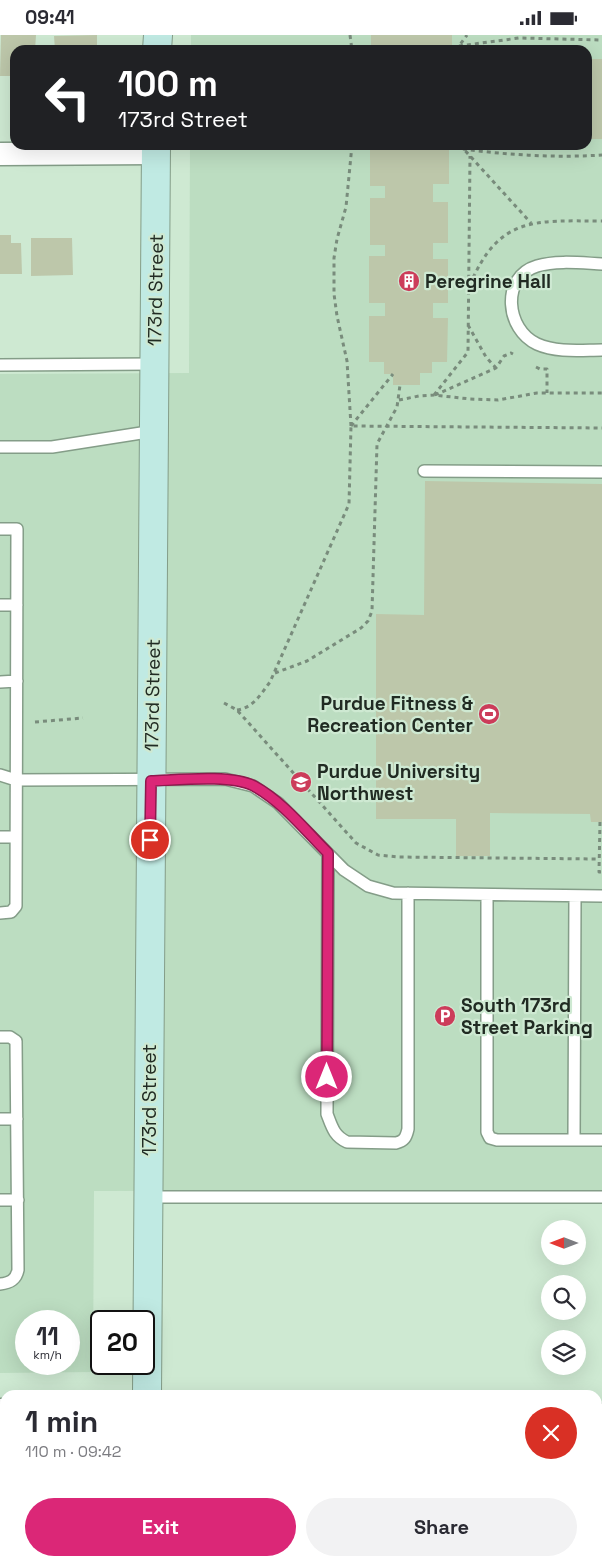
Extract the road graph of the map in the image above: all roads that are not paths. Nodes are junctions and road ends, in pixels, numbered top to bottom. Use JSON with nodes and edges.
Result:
{"nodes":[{"id":1,"x":125,"y":150,"type":"edge"},
{"id":2,"x":156,"y":150,"type":"edge"},
{"id":3,"x":0,"y":154,"type":"edge"},
{"id":4,"x":602,"y":264,"type":"edge"},
{"id":5,"x":602,"y":350,"type":"edge"},
{"id":6,"x":154,"y":364,"type":"junction"},
{"id":7,"x":0,"y":365,"type":"edge"},
{"id":8,"x":154,"y":431,"type":"junction"},
{"id":9,"x":0,"y":447,"type":"edge"},
{"id":10,"x":424,"y":471,"type":"dead end"},
{"id":11,"x":602,"y":472,"type":"edge"},
{"id":12,"x":0,"y":529,"type":"edge"},
{"id":13,"x":0,"y":605,"type":"edge"},
{"id":14,"x":17,"y":605,"type":"junction"},
{"id":15,"x":17,"y":681,"type":"junction"},
{"id":16,"x":0,"y":682,"type":"edge"},
{"id":17,"x":0,"y":775,"type":"edge"},
{"id":18,"x":16,"y":781,"type":"junction"},
{"id":19,"x":151,"y":781,"type":"junction"},
{"id":20,"x":0,"y":837,"type":"edge"},
{"id":21,"x":16,"y":837,"type":"junction"},
{"id":22,"x":328,"y":853,"type":"junction"},
{"id":23,"x":408,"y":893,"type":"junction"},
{"id":24,"x":486,"y":895,"type":"junction"},
{"id":25,"x":575,"y":896,"type":"junction"},
{"id":26,"x":602,"y":896,"type":"edge"},
{"id":27,"x":0,"y":913,"type":"edge"},
{"id":28,"x":0,"y":1037,"type":"edge"},
{"id":29,"x":0,"y":1119,"type":"edge"},
{"id":30,"x":17,"y":1119,"type":"junction"},
{"id":31,"x":574,"y":1140,"type":"junction"},
{"id":32,"x":602,"y":1140,"type":"edge"},
{"id":33,"x":148,"y":1197,"type":"junction"},
{"id":34,"x":602,"y":1197,"type":"edge"},
{"id":35,"x":0,"y":1200,"type":"edge"},
{"id":36,"x":18,"y":1200,"type":"junction"},
{"id":37,"x":0,"y":1284,"type":"edge"},
{"id":38,"x":147,"y":1390,"type":"edge"}],
"edges":[{"from":1,"to":3,"type":"street"},
{"from":2,"to":6,"type":"street","name":"173rd Street"},
{"from":4,"to":5,"type":"lane"},
{"from":6,"to":7,"type":"lane"},
{"from":6,"to":8,"type":"street","name":"173rd Street"},
{"from":8,"to":9,"type":"lane"},
{"from":8,"to":19,"type":"street","name":"173rd Street"},
{"from":10,"to":11,"type":"lane"},
{"from":12,"to":14,"type":"lane"},
{"from":13,"to":14,"type":"lane"},
{"from":14,"to":15,"type":"lane"},
{"from":15,"to":16,"type":"lane"},
{"from":15,"to":18,"type":"lane"},
{"from":17,"to":18,"type":"lane"},
{"from":18,"to":19,"type":"lane"},
{"from":18,"to":21,"type":"lane"},
{"from":19,"to":22,"type":"lane"},
{"from":19,"to":33,"type":"street","name":"173rd Street"},
{"from":20,"to":21,"type":"lane"},
{"from":21,"to":27,"type":"lane"},
{"from":22,"to":23,"type":"lane"},
{"from":22,"to":23,"type":"lane"},
{"from":23,"to":24,"type":"lane"},
{"from":24,"to":25,"type":"lane"},
{"from":24,"to":31,"type":"lane"},
{"from":25,"to":26,"type":"lane"},
{"from":25,"to":31,"type":"lane"},
{"from":28,"to":30,"type":"lane"},
{"from":29,"to":30,"type":"lane"},
{"from":30,"to":36,"type":"lane"},
{"from":31,"to":32,"type":"lane"},
{"from":33,"to":34,"type":"lane"},
{"from":33,"to":38,"type":"street","name":"173rd Street"},
{"from":35,"to":36,"type":"lane"},
{"from":36,"to":37,"type":"lane"}]}
